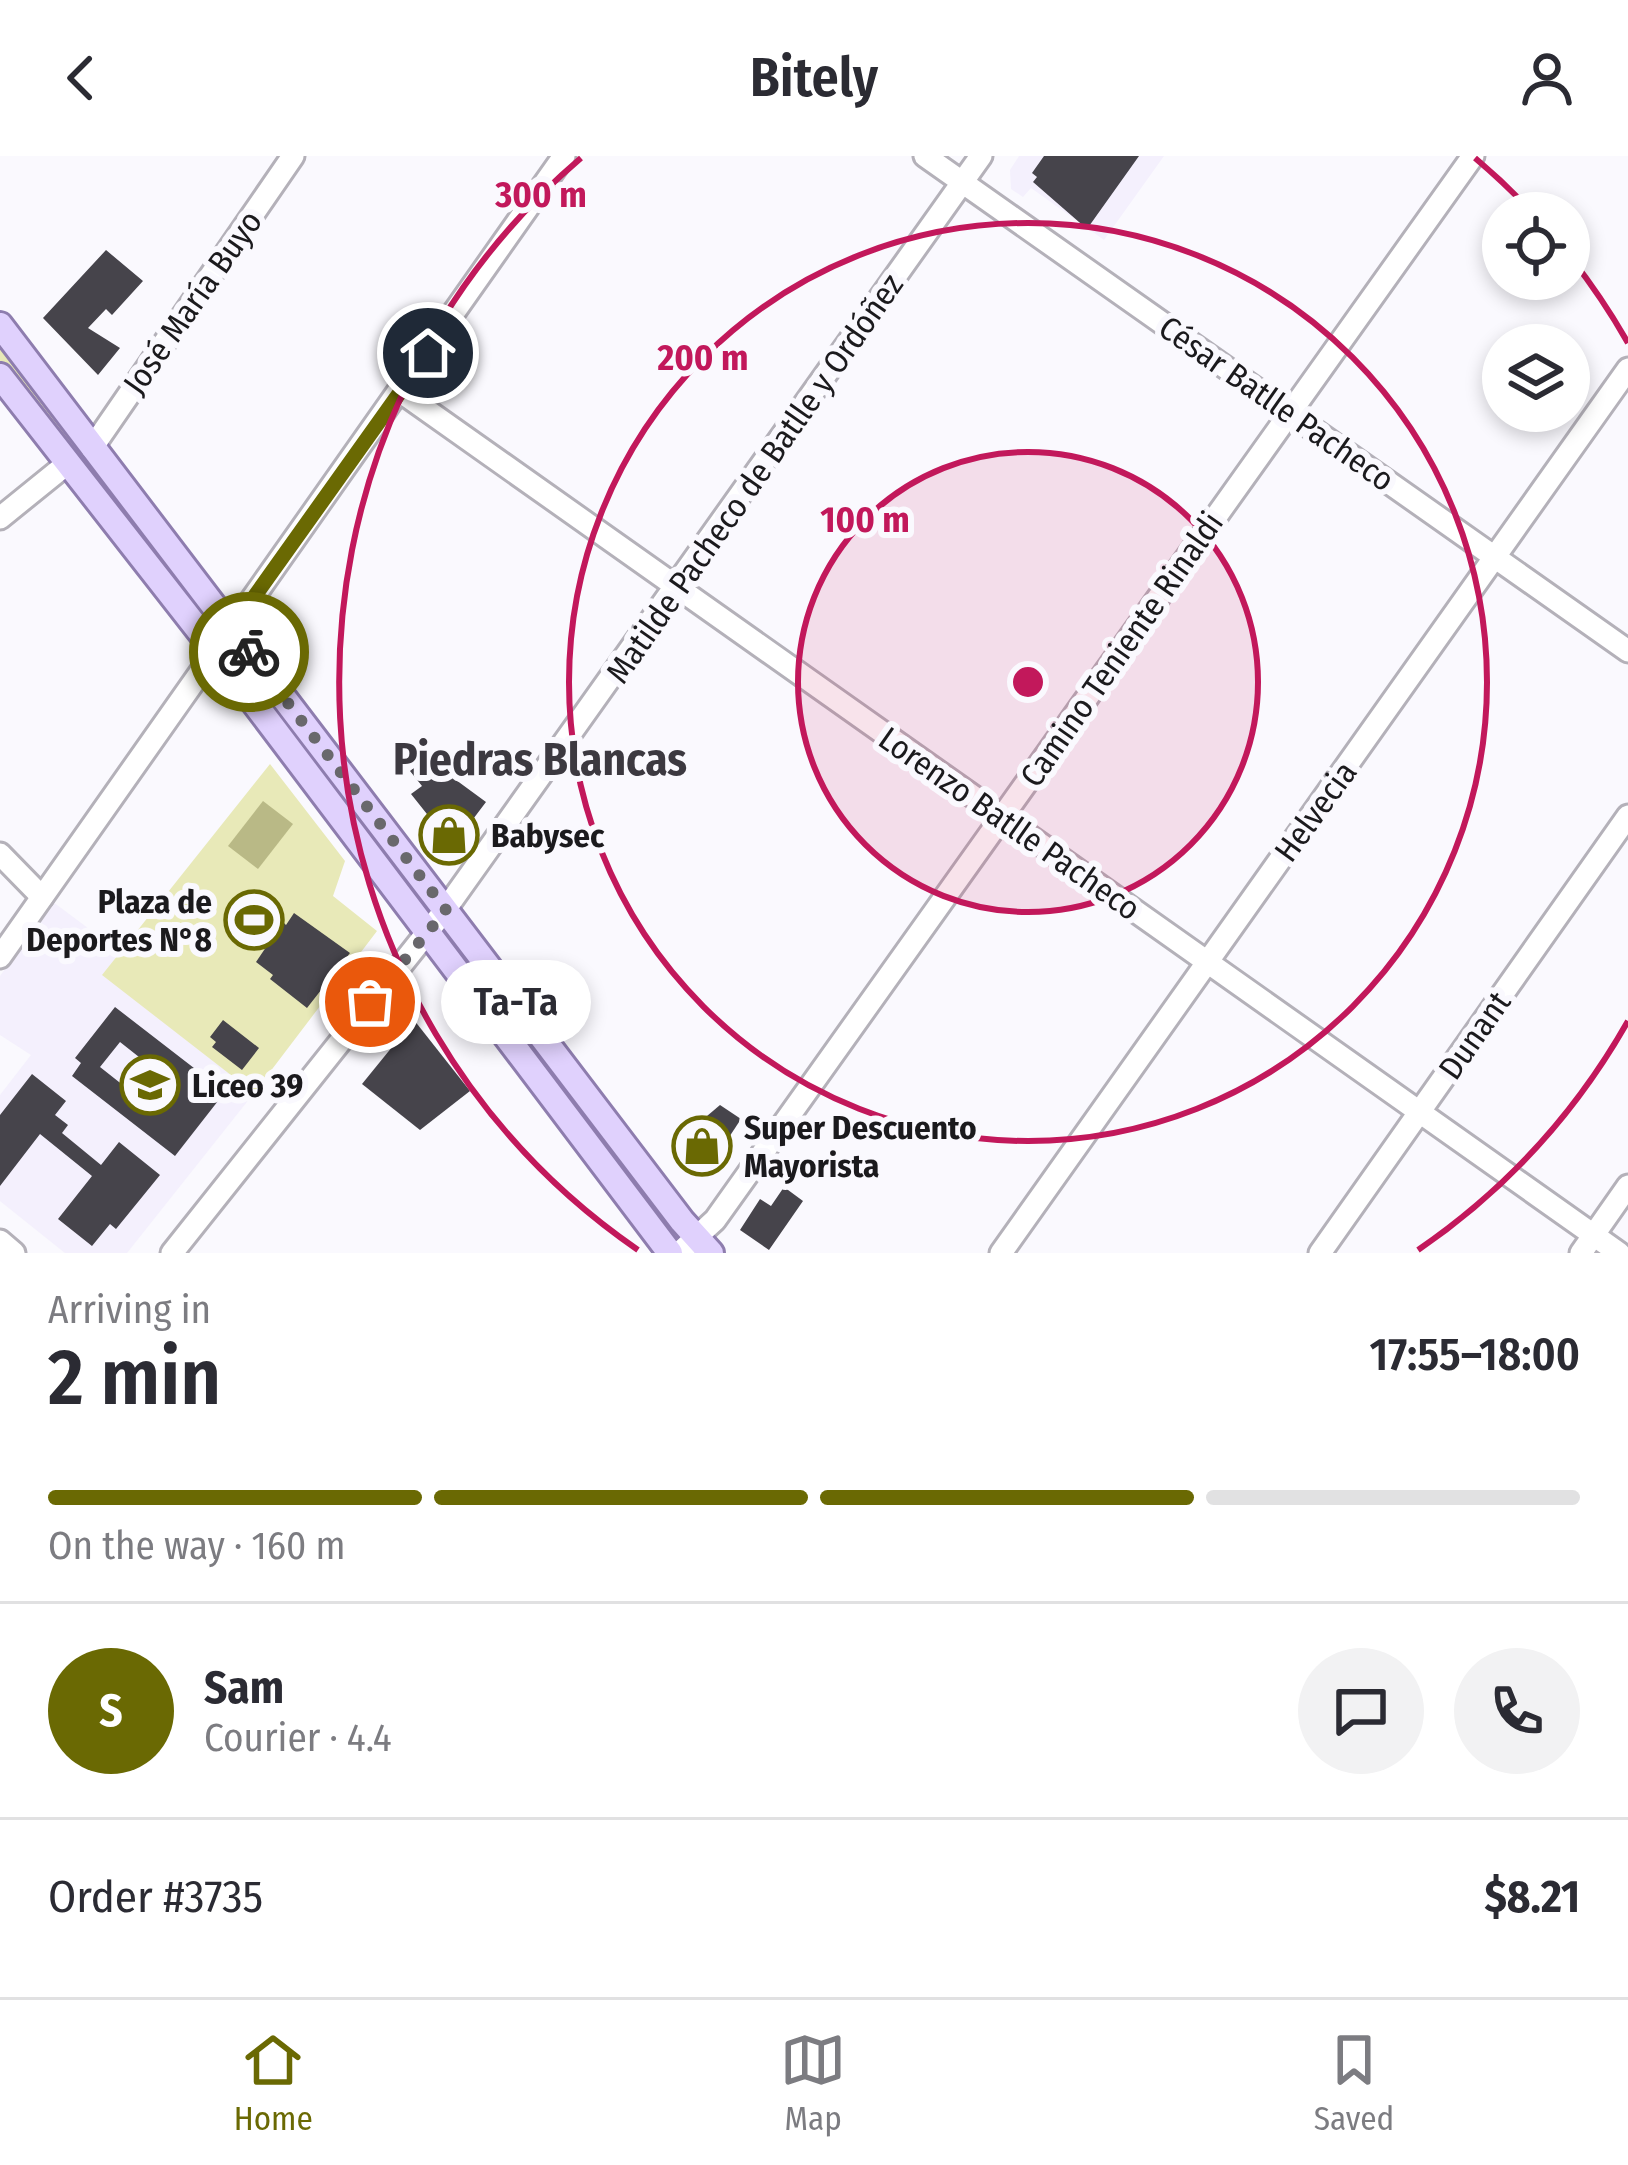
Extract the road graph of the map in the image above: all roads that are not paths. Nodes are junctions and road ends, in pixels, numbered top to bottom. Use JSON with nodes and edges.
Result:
{"nodes":[{"id":1,"x":293,"y":156,"type":"edge"},
{"id":2,"x":564,"y":156,"type":"edge"},
{"id":3,"x":925,"y":156,"type":"edge"},
{"id":4,"x":981,"y":156,"type":"edge"},
{"id":5,"x":1473,"y":156,"type":"edge"},
{"id":6,"x":964,"y":184,"type":"junction"},
{"id":7,"x":0,"y":325,"type":"edge"},
{"id":8,"x":1628,"y":369,"type":"edge"},
{"id":9,"x":0,"y":376,"type":"edge"},
{"id":10,"x":400,"y":392,"type":"junction"},
{"id":11,"x":1290,"y":412,"type":"junction"},
{"id":12,"x":92,"y":448,"type":"junction"},
{"id":13,"x":68,"y":463,"type":"junction"},
{"id":14,"x":0,"y":518,"type":"edge"},
{"id":15,"x":1496,"y":558,"type":"junction"},
{"id":16,"x":676,"y":587,"type":"junction"},
{"id":17,"x":232,"y":628,"type":"junction"},
{"id":18,"x":1628,"y":651,"type":"edge"},
{"id":19,"x":215,"y":652,"type":"junction"},
{"id":20,"x":1628,"y":816,"type":"edge"},
{"id":21,"x":1002,"y":817,"type":"junction"},
{"id":22,"x":0,"y":854,"type":"edge"},
{"id":23,"x":42,"y":897,"type":"junction"},
{"id":24,"x":446,"y":910,"type":"junction"},
{"id":25,"x":427,"y":931,"type":"junction"},
{"id":26,"x":0,"y":957,"type":"edge"},
{"id":27,"x":1208,"y":962,"type":"junction"},
{"id":28,"x":1418,"y":1114,"type":"junction"},
{"id":29,"x":1628,"y":1186,"type":"edge"},
{"id":30,"x":0,"y":1241,"type":"edge"},
{"id":31,"x":1587,"y":1245,"type":"edge"},
{"id":32,"x":696,"y":1248,"type":"edge"},
{"id":33,"x":14,"y":1253,"type":"edge"},
{"id":34,"x":172,"y":1253,"type":"edge"},
{"id":35,"x":670,"y":1253,"type":"edge"},
{"id":36,"x":1000,"y":1253,"type":"edge"},
{"id":37,"x":1320,"y":1253,"type":"edge"},
{"id":38,"x":1618,"y":1253,"type":"edge"}],
"edges":[{"from":1,"to":12,"type":"street","name":"José María Buyo"},
{"from":2,"to":10,"type":"street"},
{"from":3,"to":6,"type":"street","name":"César Batlle Pacheco"},
{"from":4,"to":6,"type":"street","name":"Matilde Pacheco de Batlle y Ordóñez"},
{"from":5,"to":11,"type":"street","name":"Camino Teniente Rinaldi"},
{"from":6,"to":11,"type":"street","name":"César Batlle Pacheco"},
{"from":6,"to":16,"type":"street","name":"Matilde Pacheco de Batlle y Ordóñez"},
{"from":7,"to":12,"type":"main road"},
{"from":8,"to":15,"type":"street","name":"Helvecia"},
{"from":9,"to":13,"type":"main road"},
{"from":10,"to":16,"type":"street","name":"Lorenzo Batlle Pacheco"},
{"from":10,"to":17,"type":"street"},
{"from":11,"to":15,"type":"street","name":"César Batlle Pacheco"},
{"from":11,"to":21,"type":"street","name":"Camino Teniente Rinaldi"},
{"from":12,"to":17,"type":"main road"},
{"from":13,"to":14,"type":"street"},
{"from":13,"to":19,"type":"main road"},
{"from":15,"to":18,"type":"street","name":"César Batlle Pacheco"},
{"from":15,"to":27,"type":"street","name":"Helvecia"},
{"from":16,"to":21,"type":"street","name":"Lorenzo Batlle Pacheco"},
{"from":16,"to":24,"type":"street","name":"Matilde Pacheco de Batlle y Ordóñez"},
{"from":17,"to":19,"type":"street"},
{"from":17,"to":24,"type":"main road"},
{"from":19,"to":23,"type":"street"},
{"from":19,"to":25,"type":"main road"},
{"from":20,"to":28,"type":"street","name":"Dunant"},
{"from":21,"to":27,"type":"street","name":"Lorenzo Batlle Pacheco"},
{"from":21,"to":32,"type":"street","name":"Camino Teniente Rinaldi"},
{"from":22,"to":23,"type":"street"},
{"from":23,"to":26,"type":"street"},
{"from":24,"to":25,"type":"street","name":"Matilde Pacheco de Batlle y Ordóñez"},
{"from":24,"to":32,"type":"main road"},
{"from":25,"to":34,"type":"street","name":"Matilde Pacheco de Batlle y Ordóñez"},
{"from":25,"to":35,"type":"main road"},
{"from":27,"to":28,"type":"street","name":"Lorenzo Batlle Pacheco"},
{"from":27,"to":36,"type":"street","name":"Helvecia"},
{"from":28,"to":31,"type":"street","name":"Lorenzo Batlle Pacheco"},
{"from":28,"to":37,"type":"street","name":"Dunant"},
{"from":29,"to":31,"type":"street"},
{"from":30,"to":33,"type":"street"},
{"from":31,"to":38,"type":"street","name":"Lorenzo Batlle Pacheco"}]}
